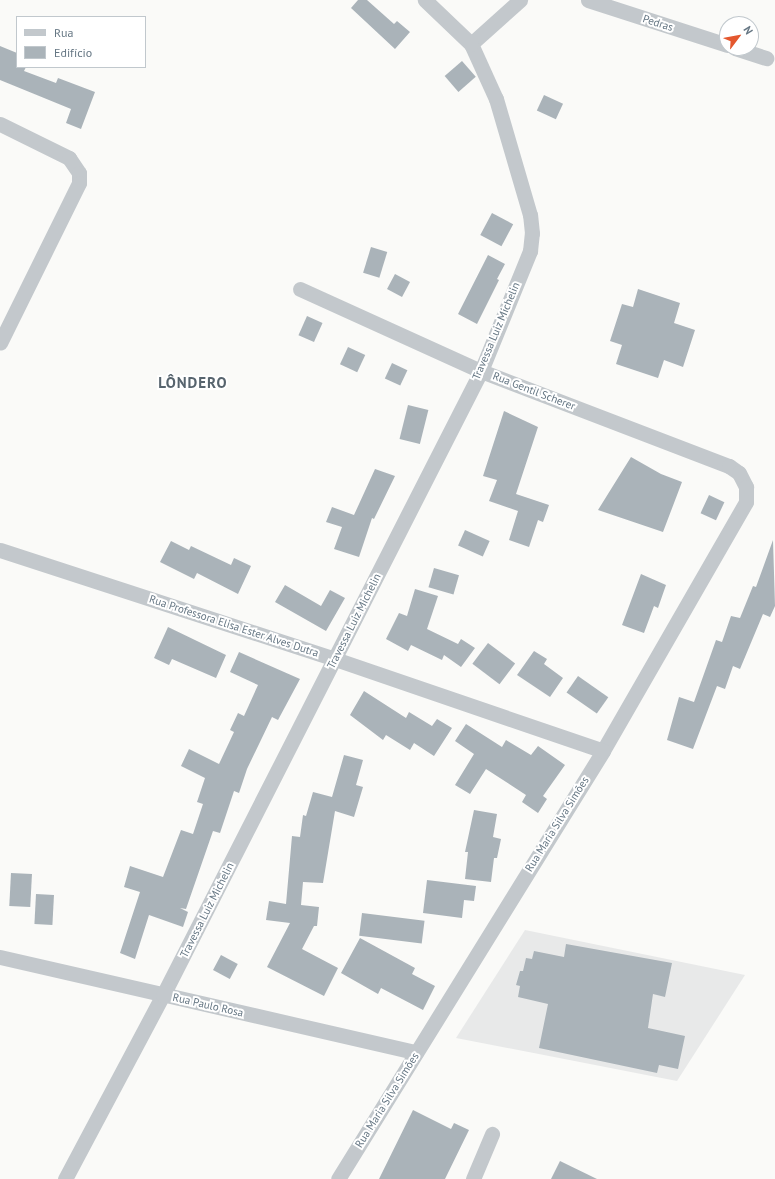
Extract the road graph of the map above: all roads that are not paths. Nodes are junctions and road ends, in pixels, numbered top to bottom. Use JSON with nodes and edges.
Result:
{"nodes":[{"id":1,"x":425,"y":0,"type":"edge"},
{"id":2,"x":520,"y":0,"type":"edge"},
{"id":3,"x":588,"y":0,"type":"edge"},
{"id":4,"x":719,"y":42,"type":"edge"},
{"id":5,"x":471,"y":44,"type":"junction"},
{"id":6,"x":759,"y":56,"type":"edge"},
{"id":7,"x":766,"y":58,"type":"dead end"},
{"id":8,"x":0,"y":124,"type":"edge"},
{"id":9,"x":300,"y":289,"type":"dead end"},
{"id":10,"x":0,"y":343,"type":"edge"},
{"id":11,"x":480,"y":371,"type":"junction"},
{"id":12,"x":729,"y":466,"type":"joint"},
{"id":13,"x":0,"y":550,"type":"edge"},
{"id":14,"x":335,"y":659,"type":"junction"},
{"id":15,"x":603,"y":751,"type":"junction"},
{"id":16,"x":0,"y":957,"type":"edge"},
{"id":17,"x":163,"y":995,"type":"junction"},
{"id":18,"x":416,"y":1052,"type":"junction"},
{"id":19,"x":492,"y":1134,"type":"dead end"},
{"id":20,"x":64,"y":1179,"type":"edge"},
{"id":21,"x":338,"y":1179,"type":"edge"},
{"id":22,"x":473,"y":1179,"type":"edge"}],
"edges":[{"from":1,"to":5,"type":"street"},
{"from":2,"to":5,"type":"street"},
{"from":3,"to":4,"type":"street","name":"Pedras"},
{"from":5,"to":11,"type":"street","name":"Travessa Luiz Michelin"},
{"from":6,"to":7,"type":"street"},
{"from":8,"to":10,"type":"street"},
{"from":9,"to":11,"type":"street","name":"Rua Gentil Scherer"},
{"from":11,"to":12,"type":"street","name":"Rua Gentil Scherer"},
{"from":11,"to":14,"type":"street","name":"Travessa Luiz Michelin"},
{"from":12,"to":15,"type":"street","name":"Rua Maria Silva Simões"},
{"from":13,"to":14,"type":"street","name":"Rua Professora Elisa Ester Alves Dutra"},
{"from":14,"to":15,"type":"street","name":"Rua Professora Elisa Ester Alves Dutra"},
{"from":14,"to":17,"type":"street","name":"Travessa Luiz Michelin"},
{"from":15,"to":18,"type":"street","name":"Rua Maria Silva Simões"},
{"from":16,"to":17,"type":"street","name":"Rua Paulo Rosa"},
{"from":17,"to":18,"type":"street","name":"Rua Paulo Rosa"},
{"from":17,"to":20,"type":"street","name":"Travessa Luiz Michelin"},
{"from":18,"to":21,"type":"street","name":"Rua Maria Silva Simões"},
{"from":19,"to":22,"type":"street"}]}
